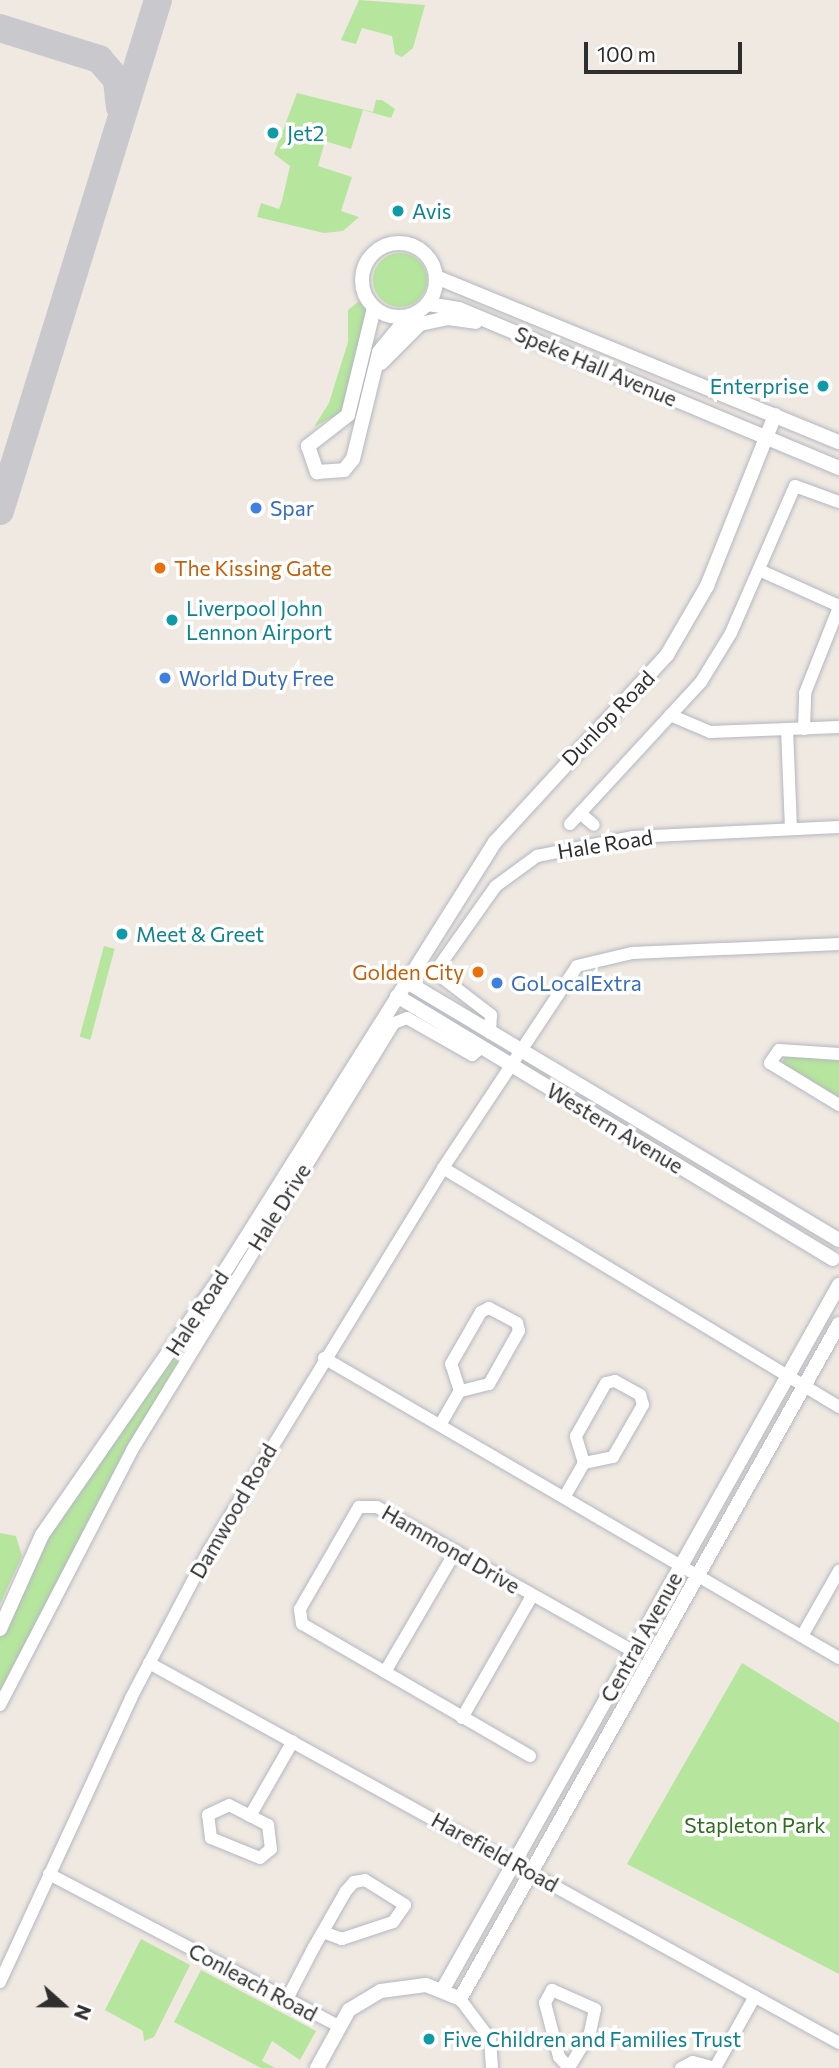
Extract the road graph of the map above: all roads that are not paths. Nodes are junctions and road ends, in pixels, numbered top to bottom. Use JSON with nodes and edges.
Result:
{"nodes":[{"id":1,"x":436,"y":276,"type":"junction"},
{"id":2,"x":428,"y":304,"type":"junction"},
{"id":3,"x":374,"y":308,"type":"junction"},
{"id":4,"x":408,"y":317,"type":"junction"},
{"id":5,"x":521,"y":334,"type":"junction"},
{"id":6,"x":368,"y":387,"type":"junction"},
{"id":7,"x":775,"y":415,"type":"junction"},
{"id":8,"x":766,"y":437,"type":"junction"},
{"id":9,"x":839,"y":442,"type":"edge"},
{"id":10,"x":839,"y":468,"type":"edge"},
{"id":11,"x":839,"y":502,"type":"edge"},
{"id":12,"x":759,"y":570,"type":"junction"},
{"id":13,"x":839,"y":607,"type":"edge"},
{"id":14,"x":670,"y":715,"type":"junction"},
{"id":15,"x":839,"y":727,"type":"edge"},
{"id":16,"x":787,"y":729,"type":"junction"},
{"id":17,"x":804,"y":729,"type":"junction"},
{"id":18,"x":580,"y":813,"type":"junction"},
{"id":19,"x":570,"y":824,"type":"dead end"},
{"id":20,"x":594,"y":825,"type":"dead end"},
{"id":21,"x":839,"y":827,"type":"edge"},
{"id":22,"x":791,"y":829,"type":"junction"},
{"id":23,"x":839,"y":944,"type":"edge"},
{"id":24,"x":407,"y":982,"type":"junction"},
{"id":25,"x":397,"y":996,"type":"junction"},
{"id":26,"x":490,"y":1033,"type":"junction"},
{"id":27,"x":482,"y":1046,"type":"junction"},
{"id":28,"x":519,"y":1049,"type":"junction"},
{"id":29,"x":370,"y":1051,"type":"junction"},
{"id":30,"x":839,"y":1054,"type":"edge"},
{"id":31,"x":510,"y":1064,"type":"junction"},
{"id":32,"x":839,"y":1105,"type":"edge"},
{"id":33,"x":443,"y":1168,"type":"junction"},
{"id":34,"x":839,"y":1240,"type":"edge"},
{"id":35,"x":836,"y":1253,"type":"edge"},
{"id":36,"x":839,"y":1285,"type":"edge"},
{"id":37,"x":839,"y":1324,"type":"edge"},
{"id":38,"x":324,"y":1358,"type":"junction"},
{"id":39,"x":789,"y":1378,"type":"junction"},
{"id":40,"x":804,"y":1387,"type":"junction"},
{"id":41,"x":460,"y":1391,"type":"junction"},
{"id":42,"x":839,"y":1407,"type":"edge"},
{"id":43,"x":440,"y":1425,"type":"junction"},
{"id":44,"x":584,"y":1463,"type":"junction"},
{"id":45,"x":565,"y":1496,"type":"junction"},
{"id":46,"x":455,"y":1552,"type":"junction"},
{"id":47,"x":681,"y":1566,"type":"junction"},
{"id":48,"x":839,"y":1571,"type":"edge"},
{"id":49,"x":697,"y":1575,"type":"junction"},
{"id":50,"x":532,"y":1596,"type":"junction"},
{"id":51,"x":0,"y":1629,"type":"edge"},
{"id":52,"x":802,"y":1636,"type":"junction"},
{"id":53,"x":634,"y":1651,"type":"junction"},
{"id":54,"x":839,"y":1658,"type":"edge"},
{"id":55,"x":149,"y":1663,"type":"junction"},
{"id":56,"x":385,"y":1672,"type":"junction"},
{"id":57,"x":0,"y":1705,"type":"edge"},
{"id":58,"x":462,"y":1718,"type":"junction"},
{"id":59,"x":293,"y":1741,"type":"junction"},
{"id":60,"x":530,"y":1756,"type":"dead end"},
{"id":61,"x":250,"y":1816,"type":"junction"},
{"id":62,"x":514,"y":1862,"type":"junction"},
{"id":63,"x":530,"y":1871,"type":"junction"},
{"id":64,"x":49,"y":1874,"type":"junction"},
{"id":65,"x":323,"y":1932,"type":"junction"},
{"id":66,"x":0,"y":1982,"type":"edge"},
{"id":67,"x":443,"y":1989,"type":"junction"},
{"id":68,"x":755,"y":1996,"type":"junction"},
{"id":69,"x":288,"y":1999,"type":"junction"},
{"id":70,"x":460,"y":1999,"type":"junction"},
{"id":71,"x":338,"y":2026,"type":"junction"},
{"id":72,"x":839,"y":2043,"type":"edge"},
{"id":73,"x":317,"y":2068,"type":"edge"},
{"id":74,"x":492,"y":2068,"type":"edge"},
{"id":75,"x":569,"y":2068,"type":"edge"},
{"id":76,"x":681,"y":2068,"type":"edge"}],
"edges":[{"from":1,"to":2,"type":"street"},
{"from":1,"to":3,"type":"street"},
{"from":1,"to":7,"type":"street","name":"Speke Hall Avenue"},
{"from":2,"to":4,"type":"street"},
{"from":2,"to":5,"type":"street","name":"Speke Hall Avenue"},
{"from":3,"to":4,"type":"street"},
{"from":3,"to":6,"type":"street"},
{"from":4,"to":6,"type":"street"},
{"from":5,"to":6,"type":"street"},
{"from":5,"to":8,"type":"street","name":"Speke Hall Avenue"},
{"from":7,"to":8,"type":"street","name":"Dunlop Road"},
{"from":7,"to":9,"type":"street","name":"Speke Hall Avenue"},
{"from":8,"to":10,"type":"street","name":"Speke Hall Avenue"},
{"from":8,"to":24,"type":"street","name":"Dunlop Road"},
{"from":11,"to":12,"type":"street"},
{"from":12,"to":13,"type":"street"},
{"from":12,"to":14,"type":"street"},
{"from":13,"to":17,"type":"street"},
{"from":14,"to":16,"type":"street"},
{"from":14,"to":18,"type":"street"},
{"from":15,"to":17,"type":"street"},
{"from":16,"to":17,"type":"street"},
{"from":16,"to":22,"type":"street"},
{"from":18,"to":19,"type":"street"},
{"from":18,"to":20,"type":"street"},
{"from":21,"to":22,"type":"street","name":"Hale Road"},
{"from":22,"to":26,"type":"street","name":"Hale Road"},
{"from":23,"to":28,"type":"street","name":"Damwood Road"},
{"from":24,"to":25,"type":"street","name":"Dunlop Road"},
{"from":24,"to":26,"type":"street","name":"Western Avenue"},
{"from":25,"to":27,"type":"street","name":"Western Avenue"},
{"from":25,"to":29,"type":"street","name":"Hale Road"},
{"from":26,"to":28,"type":"street","name":"Western Avenue"},
{"from":27,"to":29,"type":"street","name":"Hale Drive"},
{"from":27,"to":31,"type":"street","name":"Western Avenue"},
{"from":28,"to":31,"type":"street","name":"Damwood Road"},
{"from":28,"to":34,"type":"street","name":"Western Avenue"},
{"from":29,"to":51,"type":"street","name":"Hale Road"},
{"from":29,"to":57,"type":"street","name":"Hale Drive"},
{"from":30,"to":32,"type":"street"},
{"from":31,"to":33,"type":"street","name":"Damwood Road"},
{"from":31,"to":35,"type":"street","name":"Western Avenue"},
{"from":33,"to":38,"type":"street","name":"Damwood Road"},
{"from":33,"to":39,"type":"street"},
{"from":35,"to":36,"type":"street"},
{"from":36,"to":39,"type":"street","name":"Central Avenue"},
{"from":37,"to":40,"type":"street","name":"Central Avenue"},
{"from":38,"to":43,"type":"street"},
{"from":38,"to":55,"type":"street","name":"Damwood Road"},
{"from":39,"to":40,"type":"street"},
{"from":39,"to":47,"type":"street","name":"Central Avenue"},
{"from":40,"to":42,"type":"street"},
{"from":40,"to":49,"type":"street","name":"Central Avenue"},
{"from":41,"to":41,"type":"street"},
{"from":41,"to":43,"type":"street"},
{"from":43,"to":45,"type":"street"},
{"from":44,"to":44,"type":"street"},
{"from":44,"to":45,"type":"street"},
{"from":45,"to":47,"type":"street"},
{"from":46,"to":50,"type":"street","name":"Hammond Drive"},
{"from":46,"to":56,"type":"street"},
{"from":46,"to":56,"type":"street","name":"Hammond Drive"},
{"from":47,"to":49,"type":"street"},
{"from":47,"to":53,"type":"street","name":"Central Avenue"},
{"from":48,"to":52,"type":"street"},
{"from":49,"to":52,"type":"street"},
{"from":49,"to":63,"type":"street","name":"Central Avenue"},
{"from":50,"to":53,"type":"street","name":"Hammond Drive"},
{"from":50,"to":58,"type":"street"},
{"from":52,"to":54,"type":"street"},
{"from":53,"to":62,"type":"street","name":"Central Avenue"},
{"from":55,"to":59,"type":"street","name":"Harefield Road"},
{"from":55,"to":64,"type":"street","name":"Damwood Road"},
{"from":56,"to":58,"type":"street","name":"Hammond Drive"},
{"from":58,"to":60,"type":"street","name":"Hammond Drive"},
{"from":59,"to":61,"type":"street"},
{"from":59,"to":62,"type":"street","name":"Harefield Road"},
{"from":61,"to":61,"type":"street"},
{"from":62,"to":63,"type":"street","name":"Harefield Road"},
{"from":62,"to":67,"type":"street","name":"Central Avenue"},
{"from":63,"to":68,"type":"street","name":"Harefield Road"},
{"from":63,"to":70,"type":"street","name":"Central Avenue"},
{"from":64,"to":66,"type":"street","name":"Damwood Road"},
{"from":64,"to":69,"type":"street","name":"Conleach Road"},
{"from":65,"to":65,"type":"street"},
{"from":65,"to":69,"type":"street"},
{"from":67,"to":70,"type":"street"},
{"from":67,"to":71,"type":"street","name":"Conleach Road"},
{"from":68,"to":72,"type":"street","name":"Harefield Road"},
{"from":68,"to":76,"type":"street"},
{"from":69,"to":71,"type":"street","name":"Conleach Road"},
{"from":70,"to":74,"type":"street"},
{"from":71,"to":73,"type":"street"},
{"from":75,"to":75,"type":"street"}]}
